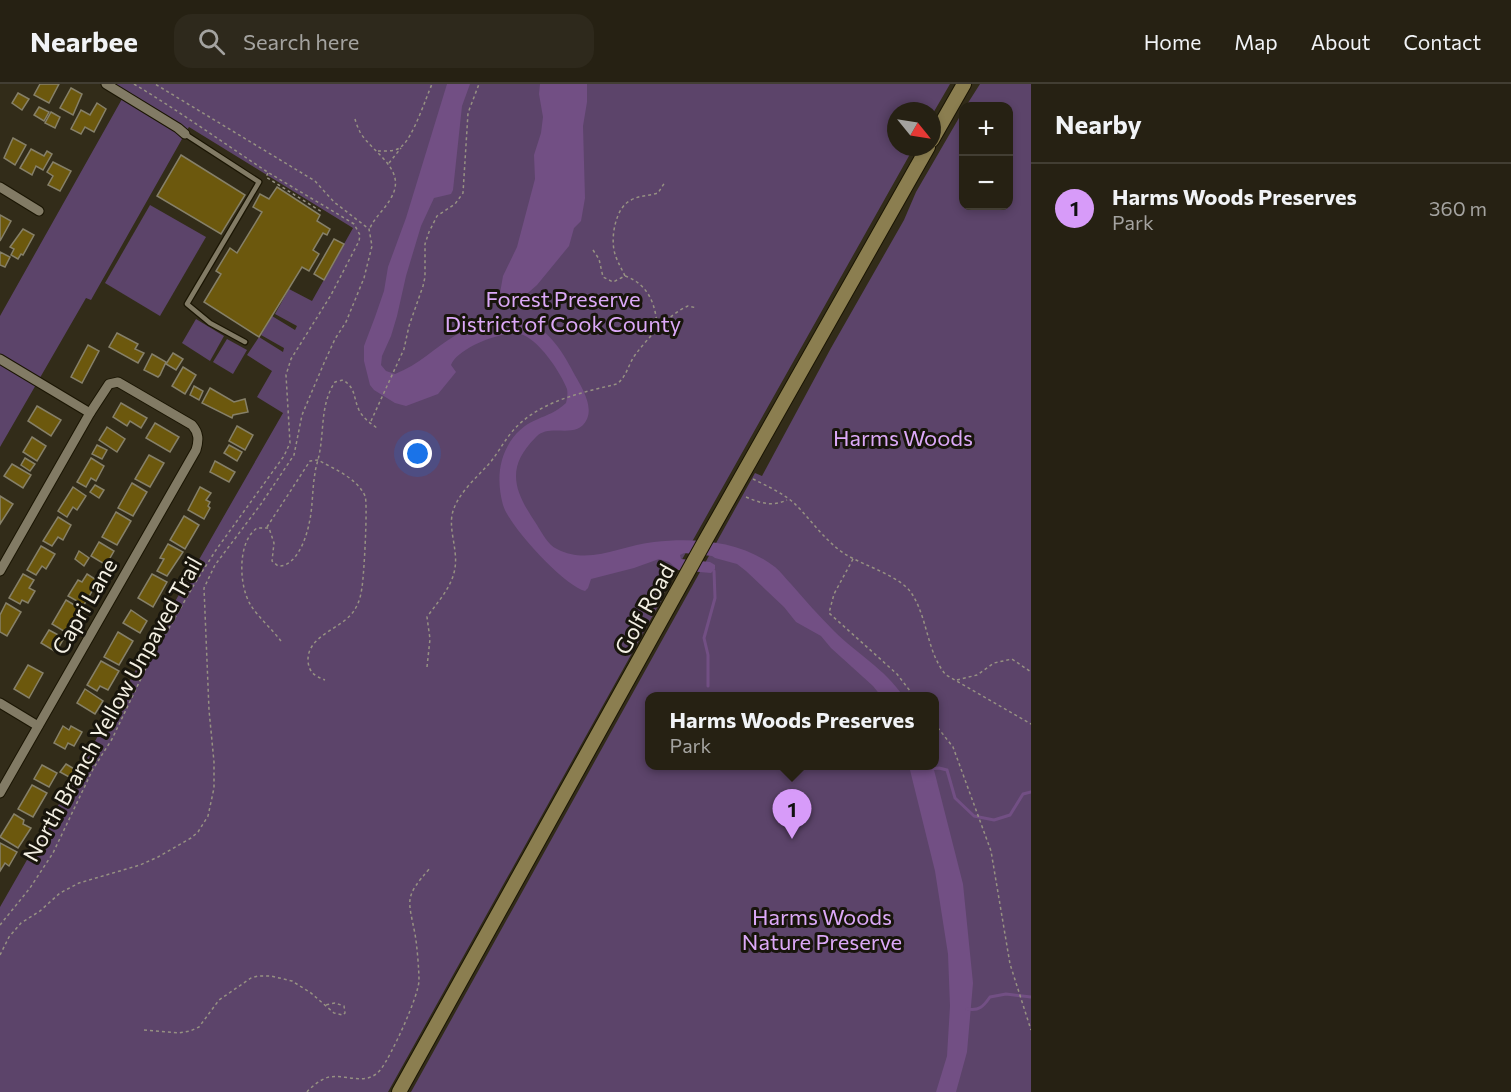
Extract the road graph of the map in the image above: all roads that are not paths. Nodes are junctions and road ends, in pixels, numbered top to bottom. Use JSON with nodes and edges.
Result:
{"nodes":[{"id":1,"x":106,"y":84,"type":"edge"},
{"id":2,"x":964,"y":84,"type":"edge"},
{"id":3,"x":941,"y":124,"type":"edge"},
{"id":4,"x":184,"y":134,"type":"joint"},
{"id":5,"x":923,"y":156,"type":"edge"},
{"id":6,"x":0,"y":187,"type":"edge"},
{"id":7,"x":39,"y":211,"type":"dead end"},
{"id":8,"x":245,"y":342,"type":"dead end"},
{"id":9,"x":0,"y":359,"type":"edge"},
{"id":10,"x":90,"y":413,"type":"junction"},
{"id":11,"x":0,"y":571,"type":"edge"},
{"id":12,"x":0,"y":703,"type":"edge"},
{"id":13,"x":38,"y":726,"type":"junction"},
{"id":14,"x":0,"y":793,"type":"edge"},
{"id":15,"x":399,"y":1092,"type":"edge"}],
"edges":[{"from":1,"to":4,"type":"street"},
{"from":2,"to":3,"type":"main road"},
{"from":4,"to":8,"type":"lane"},
{"from":5,"to":15,"type":"main road","name":"Golf Road"},
{"from":6,"to":7,"type":"street"},
{"from":9,"to":10,"type":"street"},
{"from":10,"to":11,"type":"street"},
{"from":10,"to":13,"type":"street","name":"Capri Lane"},
{"from":12,"to":13,"type":"street"},
{"from":13,"to":14,"type":"street","name":"Capri Lane"}]}
